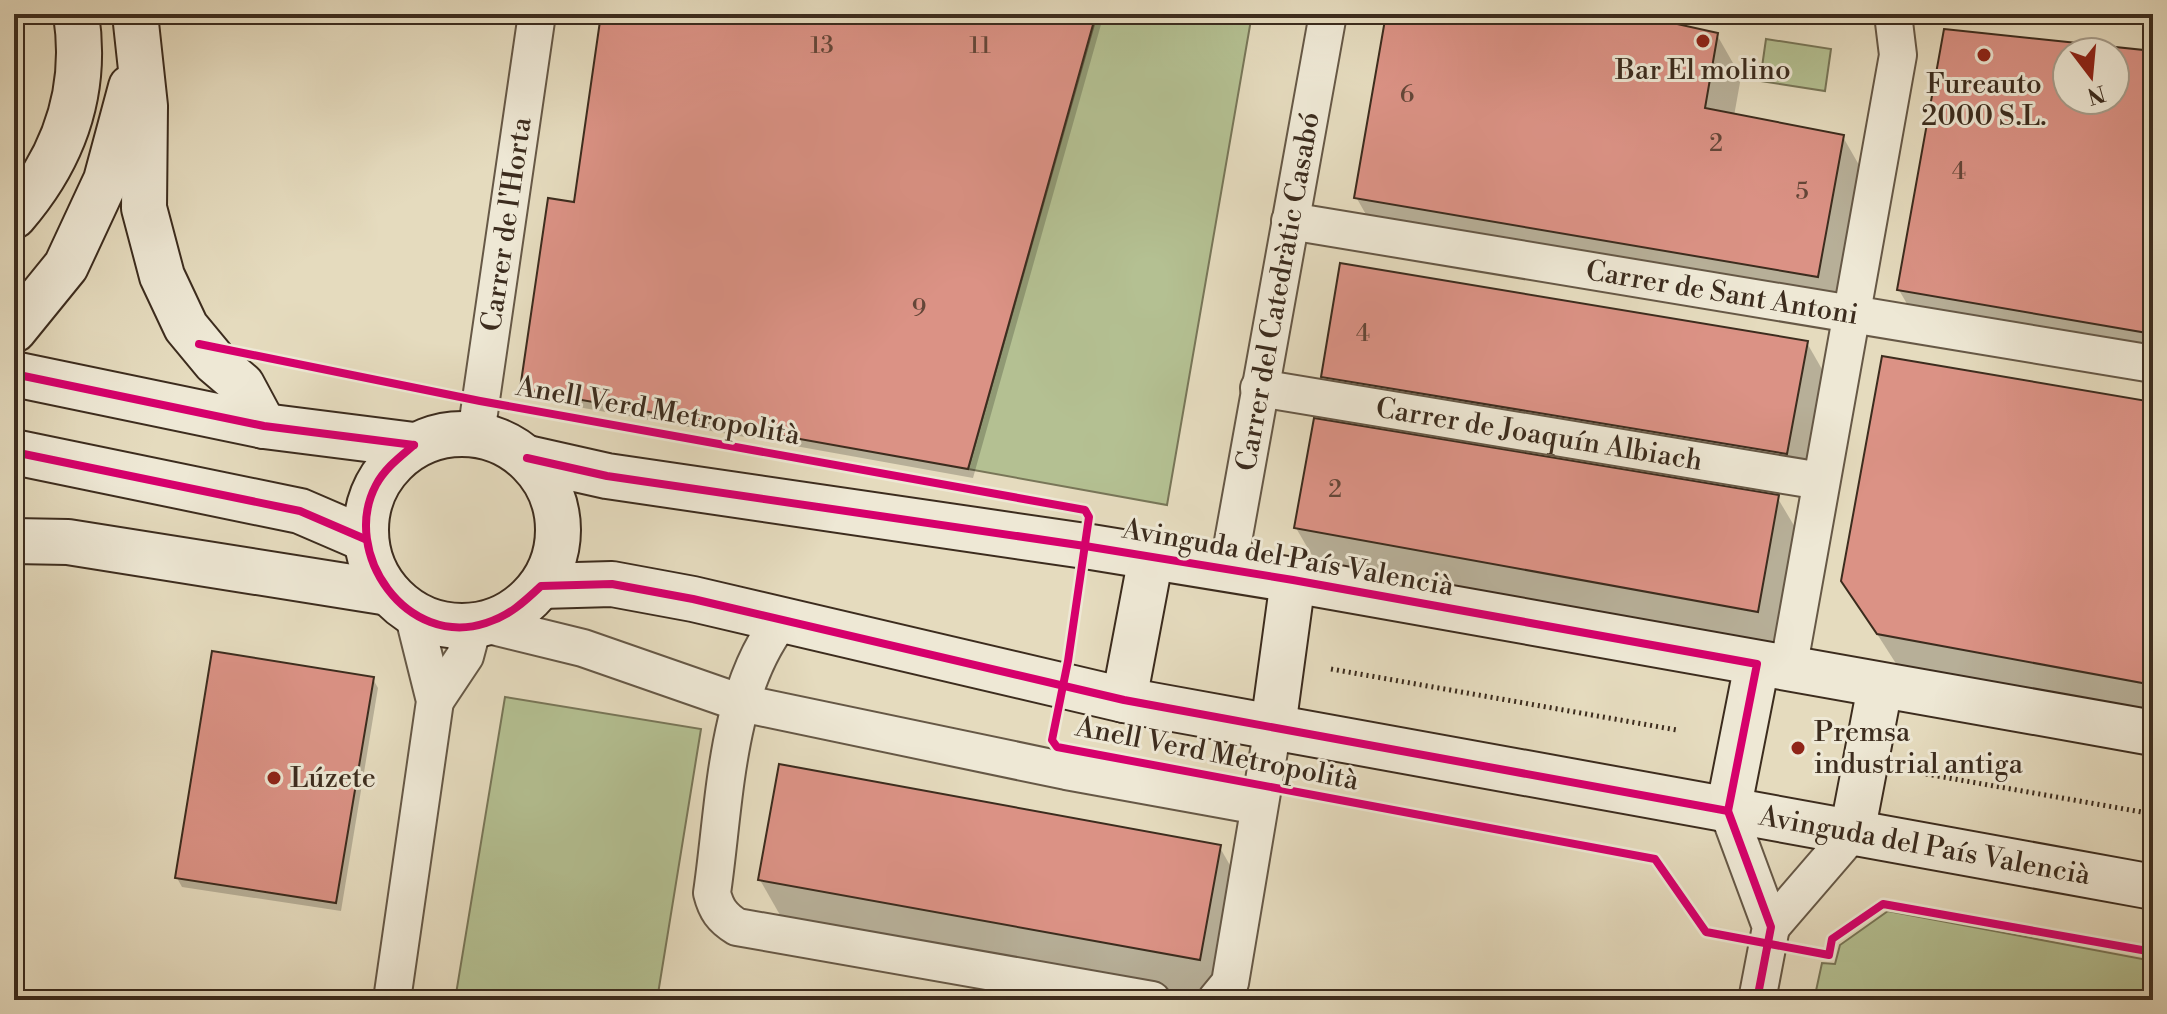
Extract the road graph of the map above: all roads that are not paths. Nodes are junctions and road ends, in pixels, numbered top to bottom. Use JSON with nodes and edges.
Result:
{"nodes":[{"id":1,"x":76,"y":14,"type":"edge"},
{"id":2,"x":135,"y":14,"type":"edge"},
{"id":3,"x":537,"y":14,"type":"edge"},
{"id":4,"x":1328,"y":14,"type":"edge"},
{"id":5,"x":1893,"y":14,"type":"edge"},
{"id":6,"x":139,"y":66,"type":"junction"},
{"id":7,"x":14,"y":216,"type":"edge"},
{"id":8,"x":1290,"y":221,"type":"junction"},
{"id":9,"x":1851,"y":312,"type":"junction"},
{"id":10,"x":14,"y":330,"type":"edge"},
{"id":11,"x":2153,"y":364,"type":"edge"},
{"id":12,"x":14,"y":374,"type":"edge"},
{"id":13,"x":1259,"y":388,"type":"junction"},
{"id":14,"x":264,"y":426,"type":"junction"},
{"id":15,"x":476,"y":434,"type":"junction"},
{"id":16,"x":414,"y":445,"type":"junction"},
{"id":17,"x":14,"y":452,"type":"edge"},
{"id":18,"x":527,"y":458,"type":"junction"},
{"id":19,"x":1821,"y":481,"type":"junction"},
{"id":20,"x":365,"y":539,"type":"junction"},
{"id":21,"x":14,"y":541,"type":"edge"},
{"id":22,"x":1151,"y":557,"type":"junction"},
{"id":23,"x":1228,"y":569,"type":"junction"},
{"id":24,"x":1293,"y":580,"type":"junction"},
{"id":25,"x":541,"y":586,"type":"junction"},
{"id":26,"x":401,"y":603,"type":"junction"},
{"id":27,"x":780,"y":622,"type":"junction"},
{"id":28,"x":479,"y":625,"type":"junction"},
{"id":29,"x":1773,"y":667,"type":"junction"},
{"id":30,"x":1880,"y":687,"type":"junction"},
{"id":31,"x":1124,"y":700,"type":"junction"},
{"id":32,"x":435,"y":701,"type":"junction"},
{"id":33,"x":741,"y":703,"type":"junction"},
{"id":34,"x":1273,"y":727,"type":"junction"},
{"id":35,"x":2153,"y":733,"type":"edge"},
{"id":36,"x":1259,"y":806,"type":"junction"},
{"id":37,"x":1728,"y":811,"type":"junction"},
{"id":38,"x":1852,"y":833,"type":"junction"},
{"id":39,"x":2153,"y":887,"type":"edge"},
{"id":40,"x":1771,"y":927,"type":"junction"},
{"id":41,"x":392,"y":1000,"type":"edge"},
{"id":42,"x":1152,"y":1000,"type":"edge"},
{"id":43,"x":1216,"y":1000,"type":"edge"},
{"id":44,"x":1757,"y":1000,"type":"edge"}],
"edges":[{"from":1,"to":7,"type":"street"},
{"from":2,"to":6,"type":"street"},
{"from":3,"to":15,"type":"street","name":"Carrer de l'Horta"},
{"from":4,"to":8,"type":"street","name":"Carrer del Catedràtic Casabó"},
{"from":5,"to":9,"type":"street"},
{"from":6,"to":10,"type":"street"},
{"from":6,"to":14,"type":"street"},
{"from":8,"to":9,"type":"street","name":"Carrer de Sant Antoni"},
{"from":8,"to":13,"type":"street","name":"Carrer del Catedràtic Casabó"},
{"from":9,"to":11,"type":"street","name":"Carrer de Sant Antoni"},
{"from":9,"to":19,"type":"street"},
{"from":12,"to":14,"type":"street"},
{"from":13,"to":19,"type":"street","name":"Carrer de Joaquín Albiach"},
{"from":13,"to":23,"type":"street","name":"Carrer del Catedràtic Casabó"},
{"from":14,"to":16,"type":"street"},
{"from":15,"to":16,"type":"street"},
{"from":15,"to":18,"type":"street"},
{"from":16,"to":20,"type":"street"},
{"from":17,"to":20,"type":"street"},
{"from":18,"to":22,"type":"street","name":"Avinguda del País Valencià"},
{"from":18,"to":25,"type":"street"},
{"from":19,"to":29,"type":"street"},
{"from":20,"to":26,"type":"street"},
{"from":21,"to":26,"type":"street"},
{"from":22,"to":23,"type":"street","name":"Avinguda del País Valencià"},
{"from":22,"to":31,"type":"street"},
{"from":23,"to":24,"type":"street","name":"Avinguda del País Valencià"},
{"from":24,"to":29,"type":"street","name":"Avinguda del País Valencià"},
{"from":24,"to":34,"type":"street"},
{"from":25,"to":27,"type":"street","name":"Avinguda del País Valencià"},
{"from":25,"to":28,"type":"street"},
{"from":26,"to":28,"type":"street"},
{"from":26,"to":32,"type":"street"},
{"from":27,"to":31,"type":"street","name":"Avinguda del País Valencià"},
{"from":27,"to":33,"type":"street"},
{"from":28,"to":32,"type":"street"},
{"from":28,"to":33,"type":"street"},
{"from":29,"to":30,"type":"street","name":"Avinguda del País Valencià"},
{"from":29,"to":37,"type":"street"},
{"from":30,"to":35,"type":"street","name":"Avinguda del País Valencià"},
{"from":30,"to":38,"type":"street"},
{"from":31,"to":34,"type":"street","name":"Avinguda del País Valencià"},
{"from":32,"to":41,"type":"street"},
{"from":33,"to":36,"type":"street"},
{"from":33,"to":42,"type":"street"},
{"from":34,"to":36,"type":"street"},
{"from":34,"to":37,"type":"street","name":"Avinguda del País Valencià"},
{"from":36,"to":43,"type":"street"},
{"from":37,"to":38,"type":"street","name":"Avinguda del País Valencià"},
{"from":37,"to":40,"type":"street"},
{"from":38,"to":39,"type":"street","name":"Avinguda del País Valencià"},
{"from":38,"to":40,"type":"street"},
{"from":40,"to":44,"type":"street"}]}
